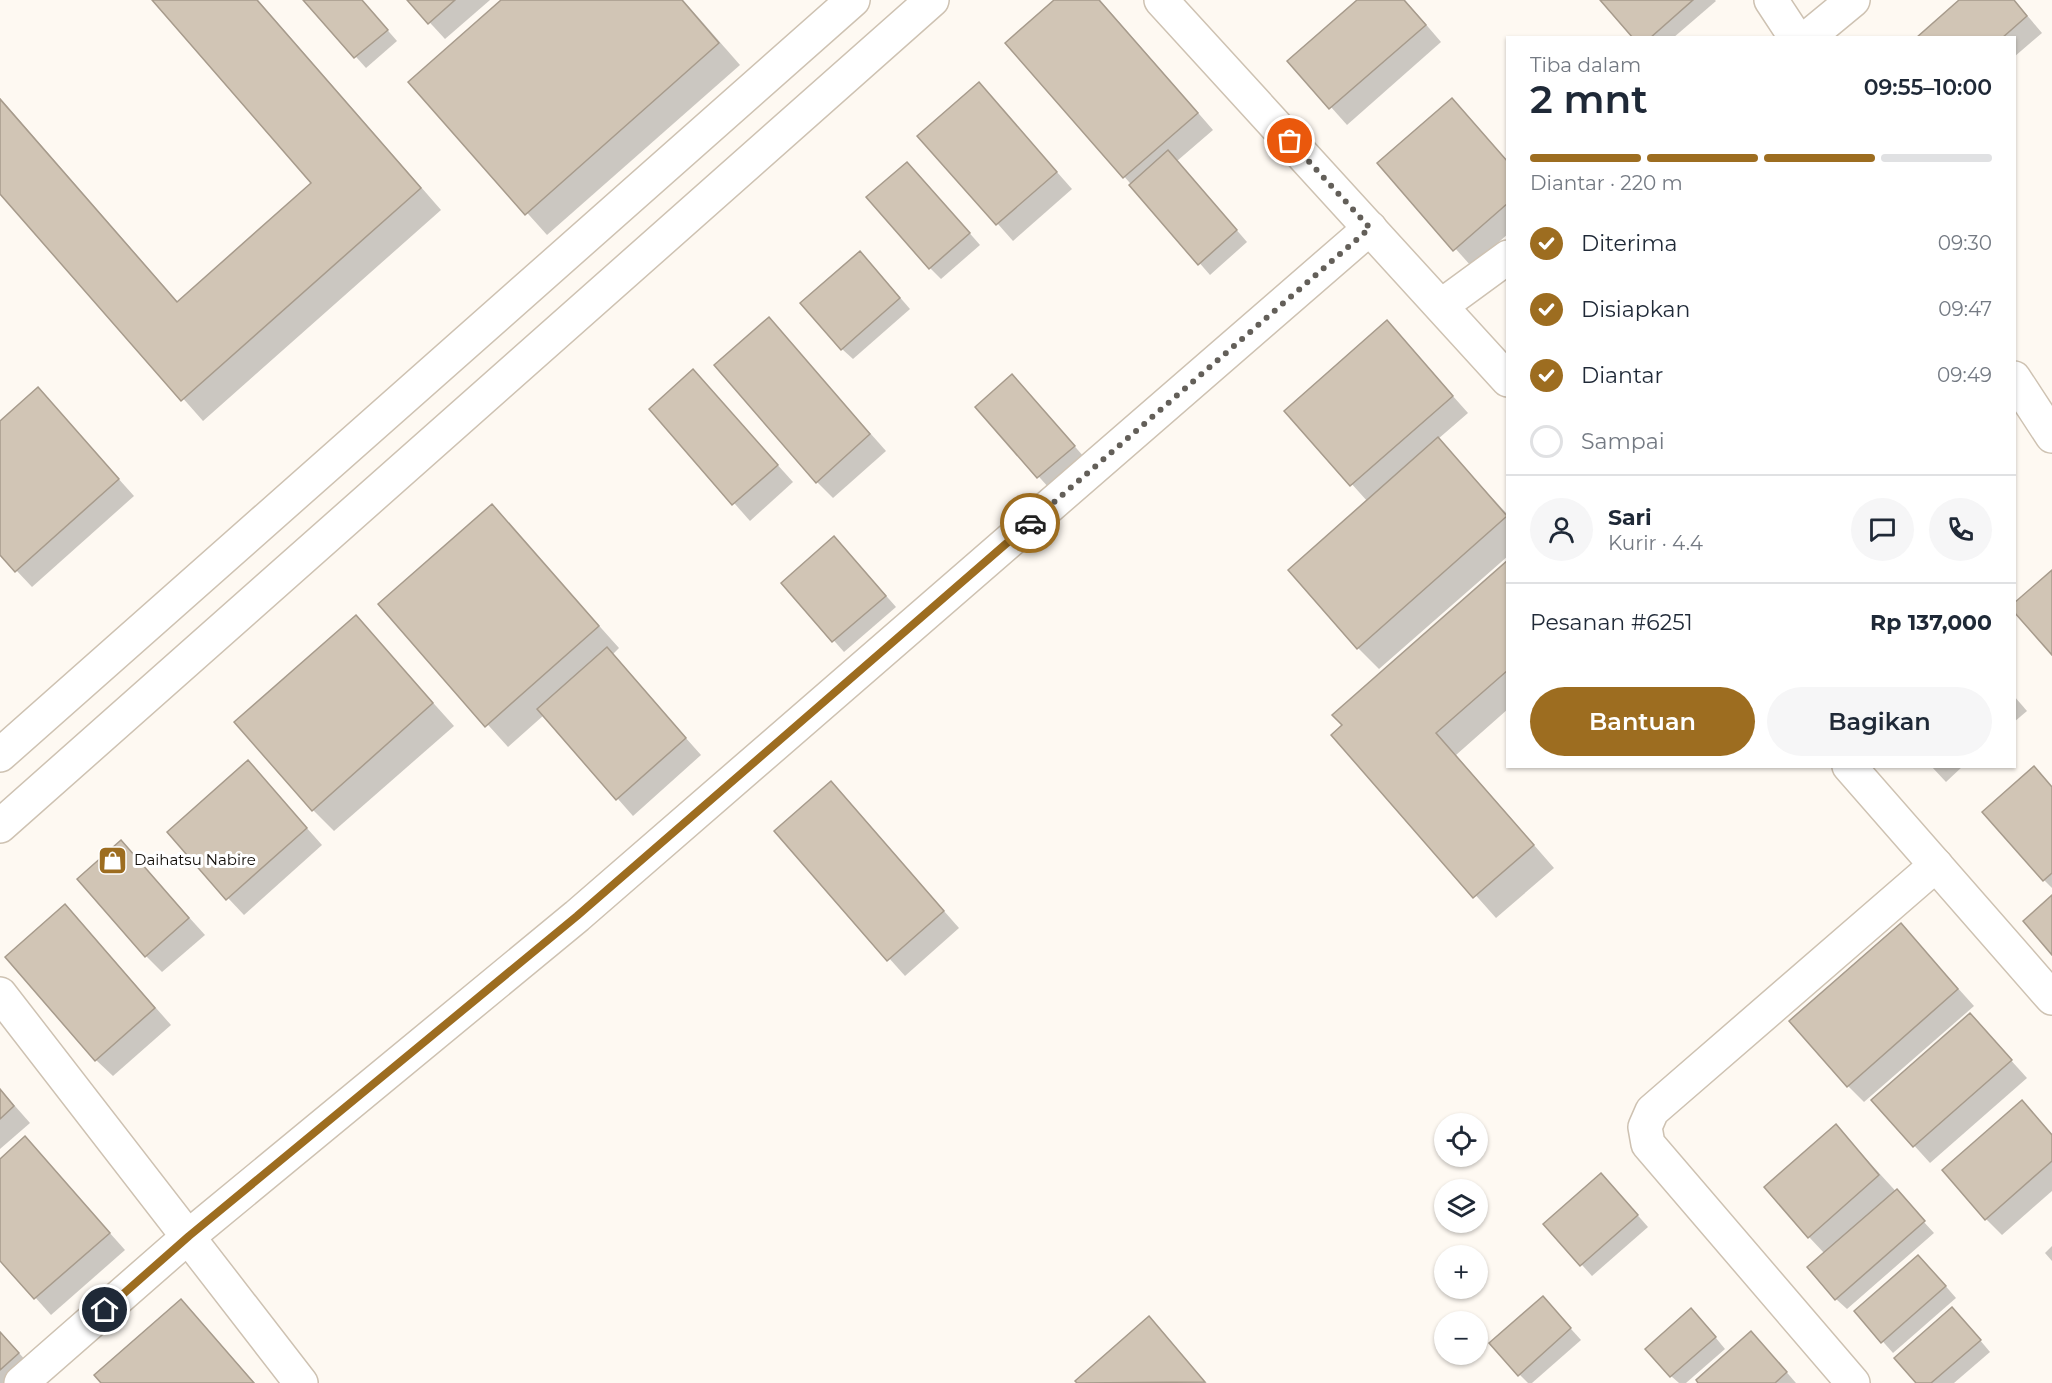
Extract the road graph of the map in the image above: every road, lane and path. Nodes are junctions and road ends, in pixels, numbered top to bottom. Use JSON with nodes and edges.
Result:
{"nodes":[{"id":1,"x":853,"y":0,"type":"edge"},
{"id":2,"x":932,"y":0,"type":"edge"},
{"id":3,"x":1161,"y":0,"type":"edge"},
{"id":4,"x":1771,"y":0,"type":"edge"},
{"id":5,"x":1853,"y":0,"type":"edge"},
{"id":6,"x":1795,"y":36,"type":"edge"},
{"id":7,"x":1809,"y":36,"type":"edge"},
{"id":8,"x":1370,"y":228,"type":"junction"},
{"id":9,"x":1506,"y":258,"type":"edge"},
{"id":10,"x":1441,"y":306,"type":"junction"},
{"id":11,"x":1506,"y":378,"type":"edge"},
{"id":12,"x":2016,"y":381,"type":"edge"},
{"id":13,"x":2052,"y":436,"type":"edge"},
{"id":14,"x":0,"y":755,"type":"edge"},
{"id":15,"x":1851,"y":768,"type":"edge"},
{"id":16,"x":0,"y":826,"type":"edge"},
{"id":17,"x":1936,"y":865,"type":"junction"},
{"id":18,"x":0,"y":994,"type":"edge"},
{"id":19,"x":2052,"y":998,"type":"edge"},
{"id":20,"x":189,"y":1236,"type":"junction"},
{"id":21,"x":21,"y":1383,"type":"edge"},
{"id":22,"x":301,"y":1383,"type":"edge"},
{"id":23,"x":1853,"y":1383,"type":"edge"}],
"edges":[{"from":1,"to":14,"type":"street"},
{"from":2,"to":16,"type":"street"},
{"from":3,"to":8,"type":"street"},
{"from":4,"to":6,"type":"street"},
{"from":5,"to":7,"type":"street"},
{"from":8,"to":10,"type":"street"},
{"from":8,"to":20,"type":"street"},
{"from":9,"to":10,"type":"street"},
{"from":10,"to":11,"type":"street"},
{"from":12,"to":13,"type":"street"},
{"from":15,"to":17,"type":"street"},
{"from":17,"to":19,"type":"street"},
{"from":17,"to":23,"type":"street"},
{"from":18,"to":20,"type":"street"},
{"from":20,"to":21,"type":"street"},
{"from":20,"to":22,"type":"street"}]}
